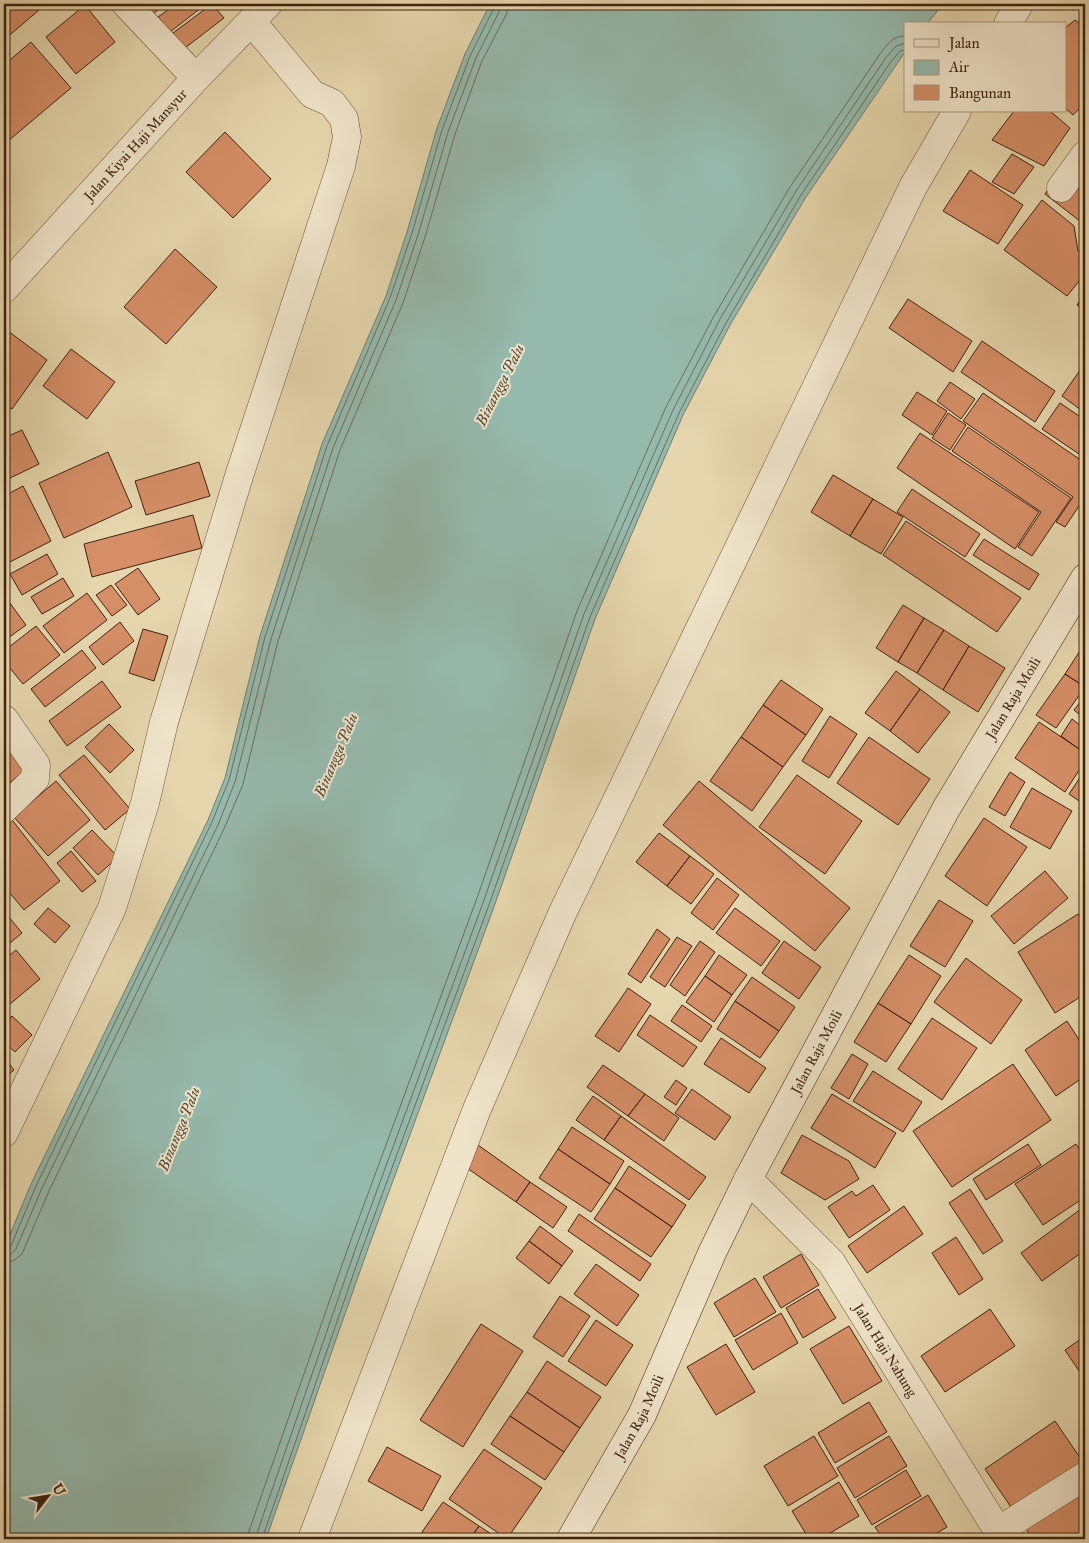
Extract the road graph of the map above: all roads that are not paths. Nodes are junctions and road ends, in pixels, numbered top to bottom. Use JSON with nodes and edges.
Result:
{"nodes":[{"id":1,"x":126,"y":4,"type":"edge"},
{"id":2,"x":1019,"y":4,"type":"edge"},
{"id":3,"x":260,"y":13,"type":"edge"},
{"id":4,"x":1009,"y":22,"type":"edge"},
{"id":5,"x":196,"y":78,"type":"junction"},
{"id":6,"x":956,"y":112,"type":"edge"},
{"id":7,"x":1085,"y":155,"type":"edge"},
{"id":8,"x":1061,"y":188,"type":"dead end"},
{"id":9,"x":4,"y":288,"type":"edge"},
{"id":10,"x":1085,"y":578,"type":"edge"},
{"id":11,"x":4,"y":719,"type":"edge"},
{"id":12,"x":4,"y":809,"type":"edge"},
{"id":13,"x":4,"y":1133,"type":"edge"},
{"id":14,"x":748,"y":1179,"type":"junction"},
{"id":15,"x":1085,"y":1476,"type":"edge"},
{"id":16,"x":1001,"y":1535,"type":"edge"},
{"id":17,"x":312,"y":1539,"type":"edge"},
{"id":18,"x":572,"y":1539,"type":"edge"}],
"edges":[{"from":1,"to":5,"type":"street"},
{"from":2,"to":4,"type":"street"},
{"from":3,"to":5,"type":"street","name":"Jalan Kiyai Haji Mansyur"},
{"from":3,"to":13,"type":"street"},
{"from":5,"to":9,"type":"street","name":"Jalan Kiyai Haji Mansyur"},
{"from":6,"to":17,"type":"street"},
{"from":7,"to":8,"type":"street"},
{"from":10,"to":14,"type":"street","name":"Jalan Raja Moili"},
{"from":11,"to":12,"type":"street"},
{"from":14,"to":16,"type":"street","name":"Jalan Haji Nahung"},
{"from":14,"to":18,"type":"street","name":"Jalan Raja Moili"},
{"from":15,"to":16,"type":"street"}]}
